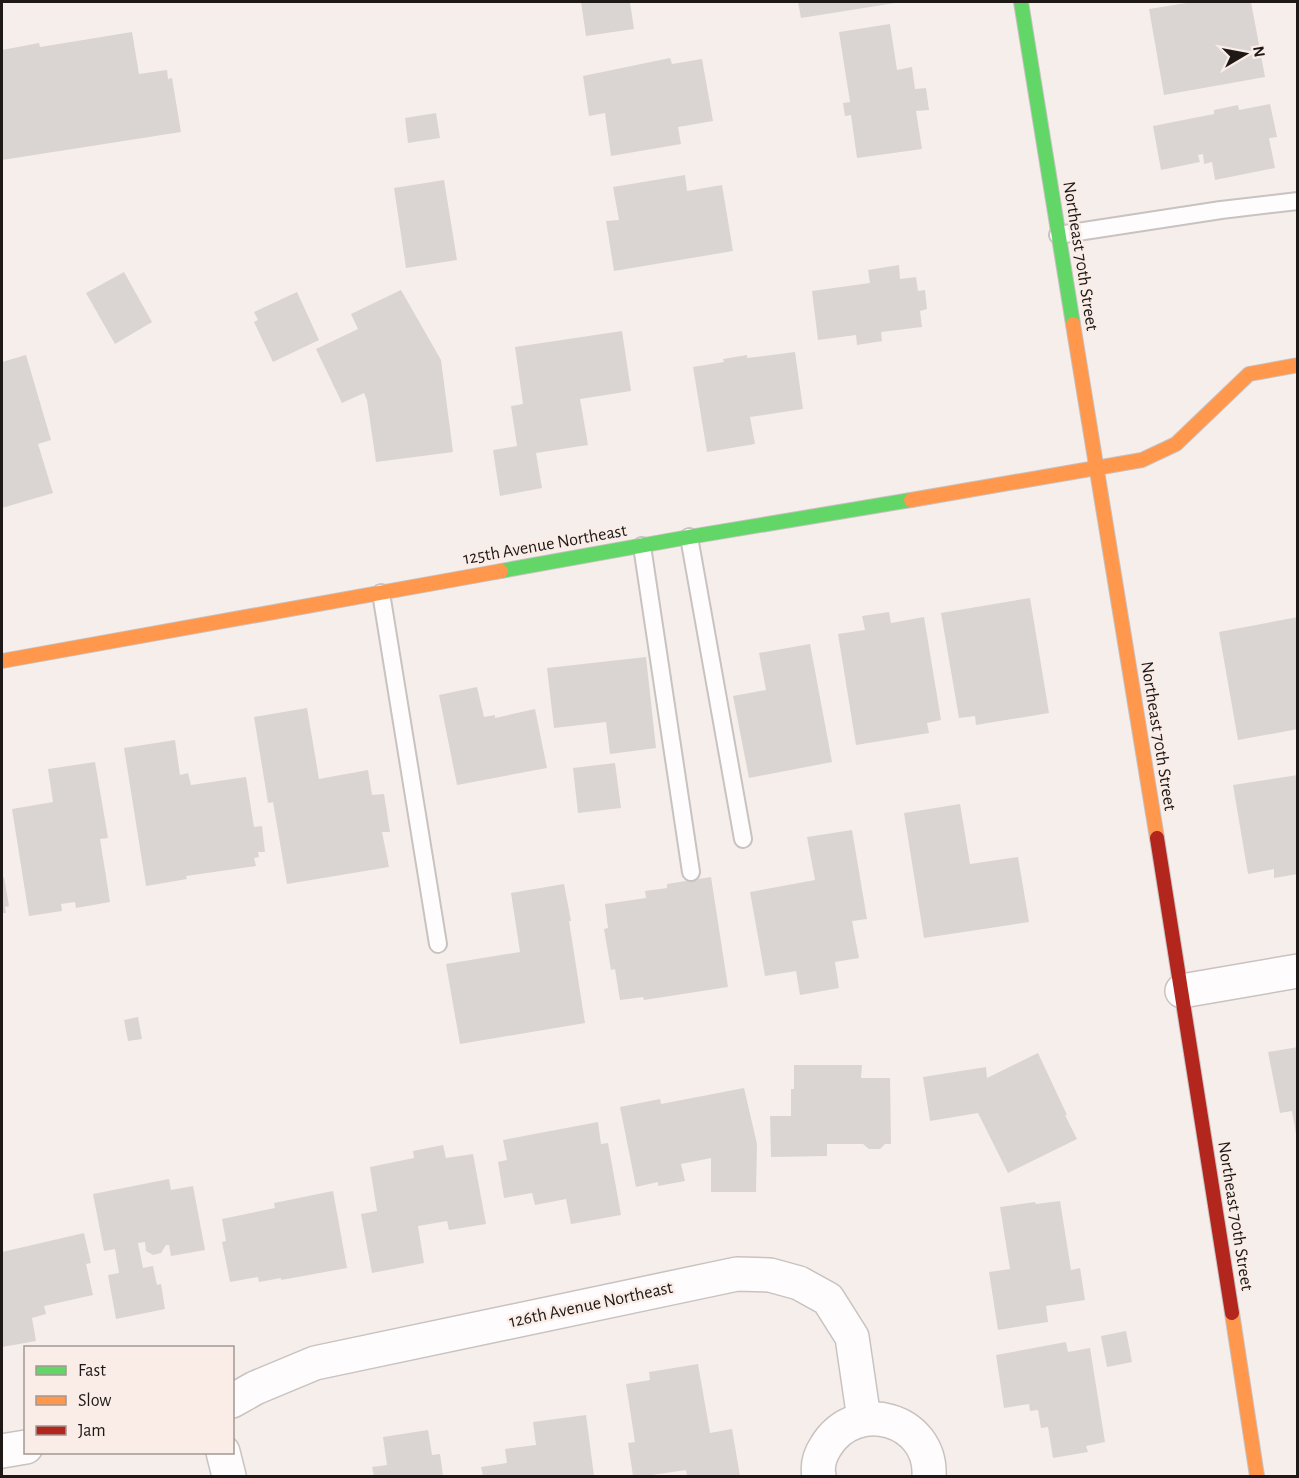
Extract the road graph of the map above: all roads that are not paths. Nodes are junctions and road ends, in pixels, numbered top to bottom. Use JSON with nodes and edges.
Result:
{"nodes":[{"id":1,"x":1021,"y":2,"type":"edge"},
{"id":2,"x":1298,"y":201,"type":"edge"},
{"id":3,"x":1058,"y":235,"type":"junction"},
{"id":4,"x":1298,"y":365,"type":"edge"},
{"id":5,"x":1096,"y":469,"type":"junction"},
{"id":6,"x":689,"y":537,"type":"junction"},
{"id":7,"x":642,"y":546,"type":"junction"},
{"id":8,"x":381,"y":592,"type":"junction"},
{"id":9,"x":2,"y":661,"type":"edge"},
{"id":10,"x":743,"y":839,"type":"dead end"},
{"id":11,"x":691,"y":872,"type":"dead end"},
{"id":12,"x":438,"y":944,"type":"dead end"},
{"id":13,"x":1298,"y":971,"type":"edge"},
{"id":14,"x":1182,"y":992,"type":"junction"},
{"id":15,"x":234,"y":1400,"type":"edge"},
{"id":16,"x":864,"y":1419,"type":"junction"},
{"id":17,"x":24,"y":1447,"type":"edge"},
{"id":18,"x":2,"y":1451,"type":"edge"},
{"id":19,"x":224,"y":1454,"type":"edge"},
{"id":20,"x":229,"y":1476,"type":"edge"},
{"id":21,"x":819,"y":1476,"type":"edge"},
{"id":22,"x":929,"y":1476,"type":"edge"},
{"id":23,"x":1257,"y":1476,"type":"edge"}],
"edges":[{"from":1,"to":3,"type":"main road","name":"Northeast 70th Street"},
{"from":2,"to":3,"type":"lane"},
{"from":3,"to":5,"type":"main road","name":"Northeast 70th Street"},
{"from":4,"to":5,"type":"main road","name":"125th Avenue Northeast"},
{"from":5,"to":6,"type":"main road","name":"125th Avenue Northeast"},
{"from":5,"to":14,"type":"main road","name":"Northeast 70th Street"},
{"from":6,"to":7,"type":"main road","name":"125th Avenue Northeast"},
{"from":6,"to":10,"type":"lane"},
{"from":7,"to":8,"type":"main road","name":"125th Avenue Northeast"},
{"from":7,"to":11,"type":"lane"},
{"from":8,"to":9,"type":"main road","name":"125th Avenue Northeast"},
{"from":8,"to":12,"type":"lane"},
{"from":13,"to":14,"type":"street"},
{"from":14,"to":23,"type":"main road","name":"Northeast 70th Street"},
{"from":15,"to":16,"type":"street","name":"126th Avenue Northeast"},
{"from":16,"to":21,"type":"street"},
{"from":16,"to":22,"type":"street"},
{"from":17,"to":18,"type":"street"},
{"from":19,"to":20,"type":"street"}]}
